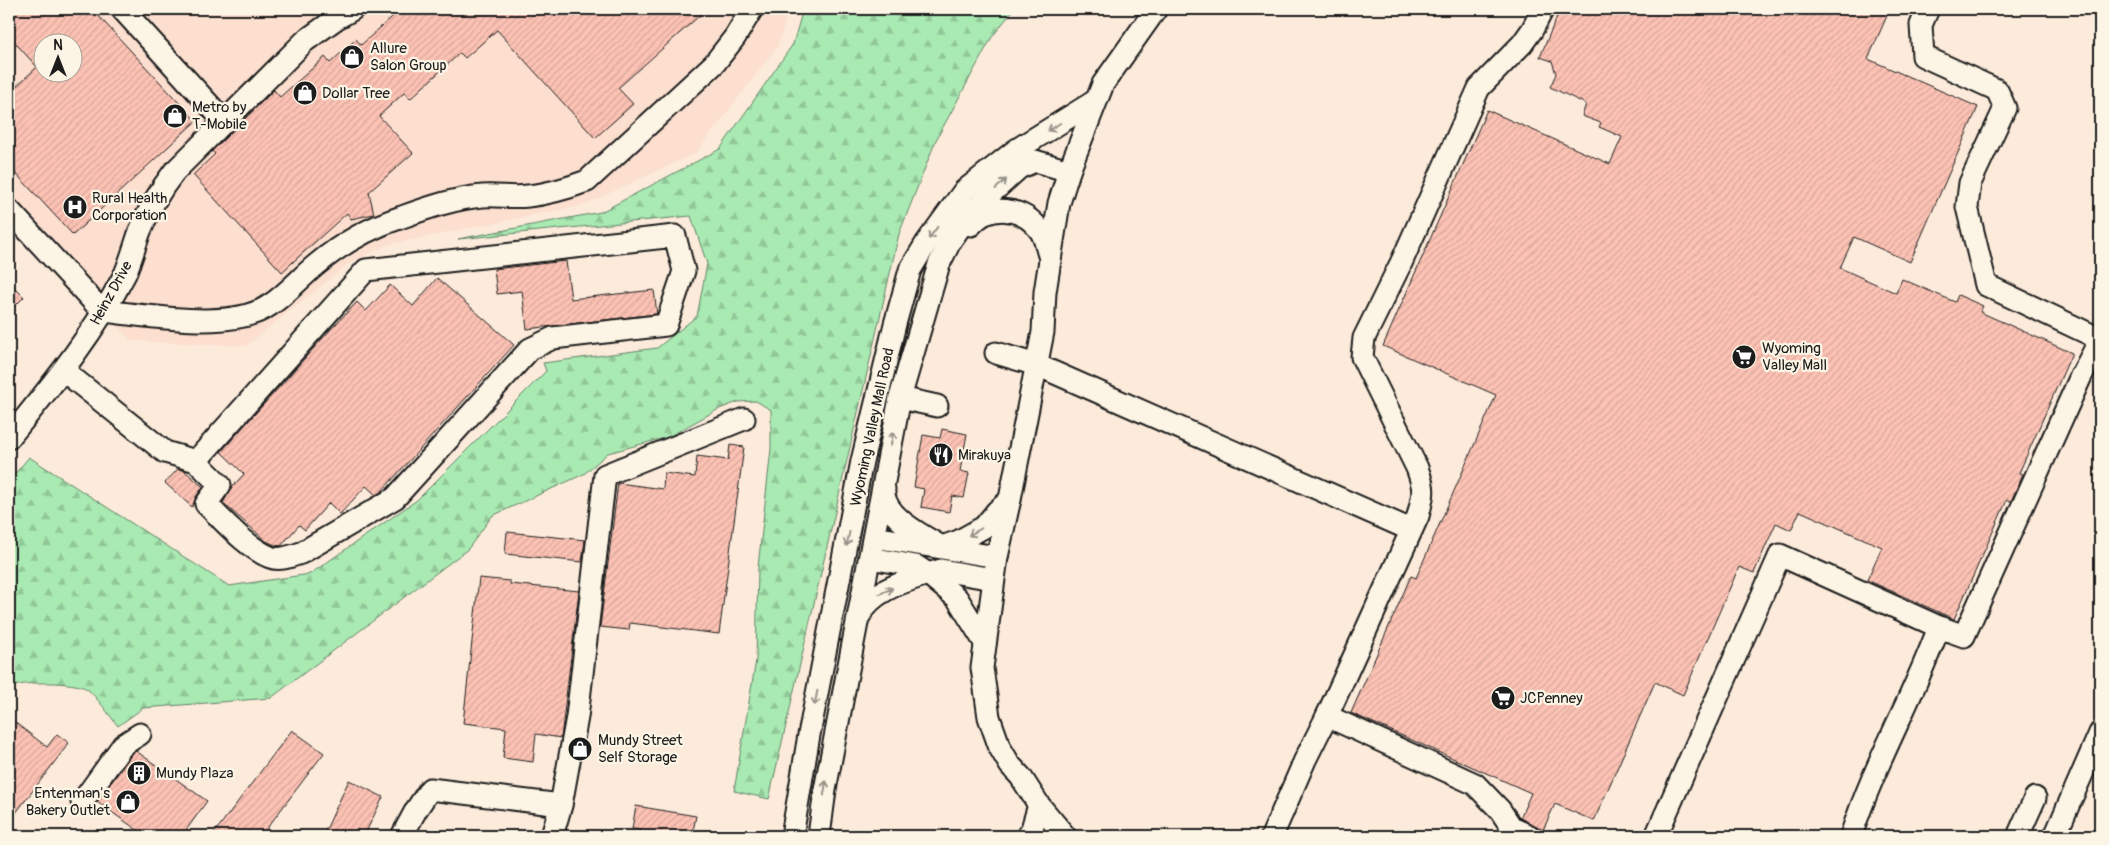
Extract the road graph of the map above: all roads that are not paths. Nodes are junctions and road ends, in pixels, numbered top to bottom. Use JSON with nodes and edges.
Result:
{"nodes":[{"id":1,"x":122,"y":9,"type":"edge"},
{"id":2,"x":752,"y":9,"type":"edge"},
{"id":3,"x":1156,"y":9,"type":"edge"},
{"id":4,"x":1543,"y":9,"type":"edge"},
{"id":5,"x":1928,"y":9,"type":"edge"},
{"id":6,"x":340,"y":12,"type":"edge"},
{"id":7,"x":1095,"y":100,"type":"junction"},
{"id":8,"x":224,"y":121,"type":"junction"},
{"id":9,"x":1069,"y":171,"type":"junction"},
{"id":10,"x":9,"y":210,"type":"edge"},
{"id":11,"x":1050,"y":258,"type":"junction"},
{"id":12,"x":940,"y":264,"type":"junction"},
{"id":13,"x":102,"y":311,"type":"junction"},
{"id":14,"x":2100,"y":340,"type":"edge"},
{"id":15,"x":996,"y":353,"type":"dead end"},
{"id":16,"x":1037,"y":365,"type":"junction"},
{"id":17,"x":64,"y":371,"type":"junction"},
{"id":18,"x":900,"y":398,"type":"junction"},
{"id":19,"x":937,"y":406,"type":"dead end"},
{"id":20,"x":744,"y":419,"type":"dead end"},
{"id":21,"x":9,"y":438,"type":"edge"},
{"id":22,"x":196,"y":462,"type":"junction"},
{"id":23,"x":885,"y":477,"type":"junction"},
{"id":24,"x":1010,"y":499,"type":"junction"},
{"id":25,"x":1411,"y":530,"type":"junction"},
{"id":26,"x":874,"y":537,"type":"junction"},
{"id":27,"x":942,"y":546,"type":"junction"},
{"id":28,"x":997,"y":557,"type":"junction"},
{"id":29,"x":870,"y":558,"type":"junction"},
{"id":30,"x":928,"y":574,"type":"junction"},
{"id":31,"x":993,"y":578,"type":"junction"},
{"id":32,"x":855,"y":626,"type":"junction"},
{"id":33,"x":1939,"y":627,"type":"junction"},
{"id":34,"x":985,"y":643,"type":"junction"},
{"id":35,"x":1327,"y":716,"type":"junction"},
{"id":36,"x":2100,"y":733,"type":"edge"},
{"id":37,"x":140,"y":734,"type":"dead end"},
{"id":38,"x":2035,"y":798,"type":"dead end"},
{"id":39,"x":82,"y":802,"type":"dead end"},
{"id":40,"x":561,"y":805,"type":"junction"},
{"id":41,"x":1039,"y":805,"type":"junction"},
{"id":42,"x":402,"y":836,"type":"edge"},
{"id":43,"x":552,"y":836,"type":"edge"},
{"id":44,"x":792,"y":836,"type":"edge"},
{"id":45,"x":819,"y":836,"type":"edge"},
{"id":46,"x":1027,"y":836,"type":"edge"},
{"id":47,"x":1065,"y":836,"type":"edge"},
{"id":48,"x":1272,"y":836,"type":"edge"},
{"id":49,"x":1530,"y":836,"type":"edge"},
{"id":50,"x":1656,"y":836,"type":"edge"},
{"id":51,"x":1851,"y":836,"type":"edge"},
{"id":52,"x":2018,"y":836,"type":"edge"},
{"id":53,"x":2055,"y":836,"type":"edge"}],
"edges":[{"from":1,"to":8,"type":"street"},
{"from":2,"to":13,"type":"street"},
{"from":3,"to":7,"type":"street","name":"Wyoming Valley Mall Road"},
{"from":4,"to":25,"type":"street"},
{"from":5,"to":14,"type":"street"},
{"from":6,"to":8,"type":"street","name":"Heinz Drive"},
{"from":7,"to":9,"type":"street","name":"Wyoming Valley Mall Road"},
{"from":7,"to":44,"type":"street","name":"Wyoming Valley Mall Road","one_way":true},
{"from":8,"to":13,"type":"street","name":"Heinz Drive"},
{"from":9,"to":11,"type":"street","name":"Wyoming Valley Mall Road"},
{"from":12,"to":9,"type":"street","one_way":true},
{"from":10,"to":13,"type":"street"},
{"from":11,"to":12,"type":"street"},
{"from":11,"to":16,"type":"street","name":"Wyoming Valley Mall Road"},
{"from":12,"to":18,"type":"street","name":"Wyoming Valley Mall Road"},
{"from":13,"to":17,"type":"street","name":"Heinz Drive"},
{"from":14,"to":33,"type":"street"},
{"from":15,"to":16,"type":"street"},
{"from":16,"to":24,"type":"street","name":"Wyoming Valley Mall Road"},
{"from":16,"to":25,"type":"street"},
{"from":17,"to":21,"type":"street","name":"Heinz Drive"},
{"from":17,"to":22,"type":"street"},
{"from":18,"to":19,"type":"street"},
{"from":23,"to":18,"type":"street","name":"Wyoming Valley Mall Road","one_way":true},
{"from":20,"to":40,"type":"street"},
{"from":22,"to":22,"type":"street"},
{"from":23,"to":26,"type":"street","name":"Wyoming Valley Mall Road"},
{"from":23,"to":27,"type":"street"},
{"from":24,"to":27,"type":"street","one_way":true},
{"from":24,"to":28,"type":"street","name":"Wyoming Valley Mall Road"},
{"from":25,"to":35,"type":"street"},
{"from":26,"to":27,"type":"street"},
{"from":26,"to":29,"type":"street","name":"Wyoming Valley Mall Road"},
{"from":27,"to":28,"type":"street"},
{"from":28,"to":31,"type":"street","name":"Wyoming Valley Mall Road"},
{"from":29,"to":30,"type":"street"},
{"from":29,"to":32,"type":"street","name":"Wyoming Valley Mall Road"},
{"from":30,"to":31,"type":"street"},
{"from":32,"to":30,"type":"street","one_way":true},
{"from":30,"to":34,"type":"street"},
{"from":31,"to":34,"type":"street","name":"Wyoming Valley Mall Road"},
{"from":45,"to":32,"type":"street","name":"Wyoming Valley Mall Road","one_way":true},
{"from":33,"to":50,"type":"street"},
{"from":33,"to":51,"type":"street"},
{"from":34,"to":41,"type":"street","name":"Wyoming Valley Mall Road"},
{"from":35,"to":48,"type":"street"},
{"from":35,"to":49,"type":"street"},
{"from":36,"to":53,"type":"street"},
{"from":37,"to":39,"type":"street"},
{"from":38,"to":52,"type":"street"},
{"from":40,"to":42,"type":"street"},
{"from":40,"to":43,"type":"street"},
{"from":41,"to":46,"type":"street"},
{"from":41,"to":47,"type":"street","name":"Wyoming Valley Mall Road"}]}
